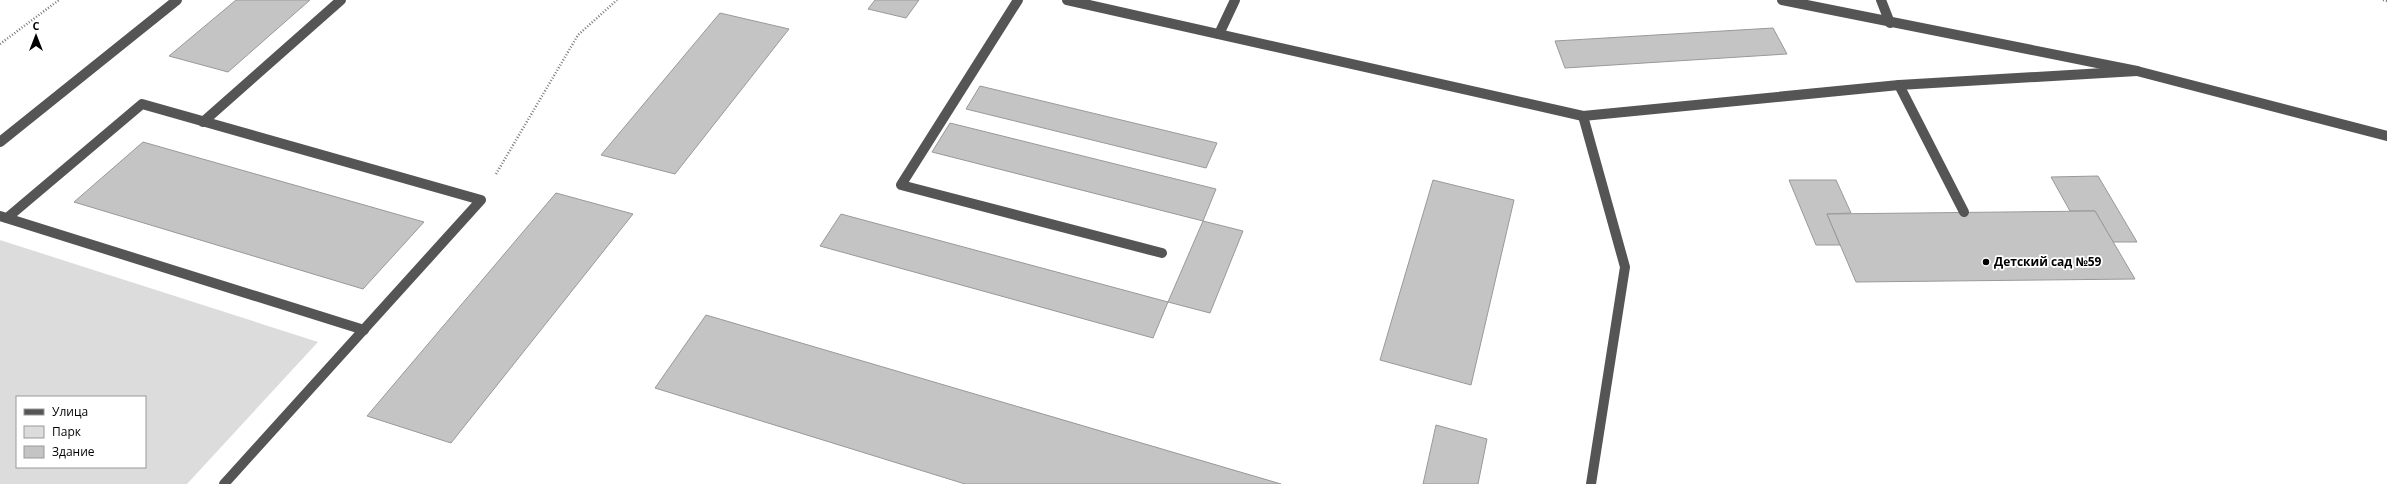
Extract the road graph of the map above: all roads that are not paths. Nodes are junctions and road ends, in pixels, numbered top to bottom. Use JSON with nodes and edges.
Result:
{"nodes":[{"id":1,"x":177,"y":0,"type":"edge"},
{"id":2,"x":341,"y":0,"type":"edge"},
{"id":3,"x":1018,"y":0,"type":"edge"},
{"id":4,"x":1067,"y":0,"type":"edge"},
{"id":5,"x":1235,"y":0,"type":"edge"},
{"id":6,"x":1782,"y":0,"type":"edge"},
{"id":7,"x":1881,"y":0,"type":"edge"},
{"id":8,"x":1890,"y":23,"type":"junction"},
{"id":9,"x":1219,"y":34,"type":"junction"},
{"id":10,"x":2137,"y":71,"type":"junction"},
{"id":11,"x":1899,"y":85,"type":"junction"},
{"id":12,"x":1583,"y":116,"type":"junction"},
{"id":13,"x":203,"y":122,"type":"junction"},
{"id":14,"x":2387,"y":136,"type":"edge"},
{"id":15,"x":0,"y":142,"type":"edge"},
{"id":16,"x":1964,"y":212,"type":"dead end"},
{"id":17,"x":4,"y":217,"type":"edge"},
{"id":18,"x":1162,"y":253,"type":"dead end"},
{"id":19,"x":364,"y":330,"type":"junction"},
{"id":20,"x":224,"y":484,"type":"edge"},
{"id":21,"x":1591,"y":484,"type":"edge"}],
"edges":[{"from":1,"to":15,"type":"street"},
{"from":2,"to":13,"type":"street"},
{"from":3,"to":18,"type":"street"},
{"from":4,"to":9,"type":"street"},
{"from":5,"to":9,"type":"street"},
{"from":6,"to":8,"type":"street"},
{"from":7,"to":8,"type":"street"},
{"from":8,"to":10,"type":"street"},
{"from":9,"to":12,"type":"street"},
{"from":10,"to":11,"type":"street"},
{"from":10,"to":14,"type":"street"},
{"from":11,"to":12,"type":"street"},
{"from":11,"to":16,"type":"street"},
{"from":12,"to":21,"type":"street"},
{"from":13,"to":17,"type":"street"},
{"from":13,"to":19,"type":"street"},
{"from":17,"to":19,"type":"street"},
{"from":19,"to":20,"type":"street"}]}
